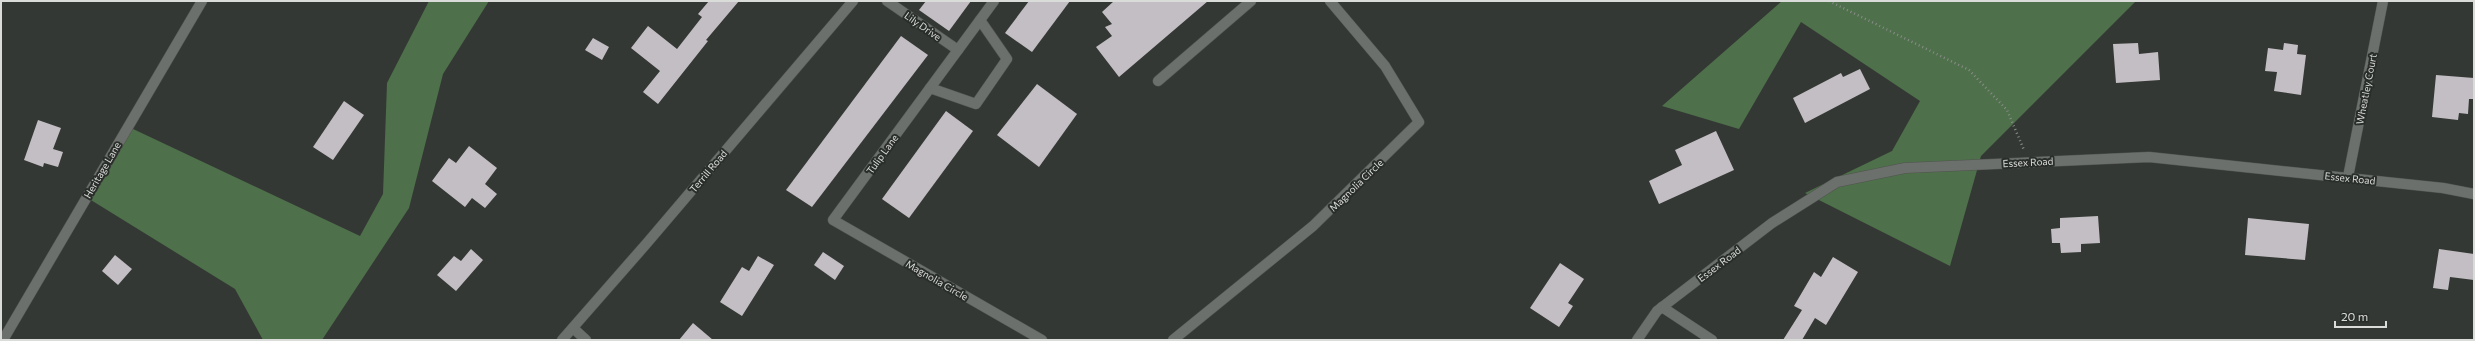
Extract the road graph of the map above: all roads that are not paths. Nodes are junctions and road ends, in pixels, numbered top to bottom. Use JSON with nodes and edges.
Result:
{"nodes":[{"id":1,"x":202,"y":1,"type":"edge"},
{"id":2,"x":853,"y":1,"type":"edge"},
{"id":3,"x":887,"y":1,"type":"edge"},
{"id":4,"x":994,"y":1,"type":"edge"},
{"id":5,"x":1251,"y":1,"type":"edge"},
{"id":6,"x":1330,"y":1,"type":"edge"},
{"id":7,"x":2383,"y":1,"type":"edge"},
{"id":8,"x":980,"y":20,"type":"junction"},
{"id":9,"x":958,"y":50,"type":"junction"},
{"id":10,"x":1158,"y":81,"type":"dead end"},
{"id":11,"x":930,"y":88,"type":"junction"},
{"id":12,"x":2348,"y":177,"type":"junction"},
{"id":13,"x":2474,"y":194,"type":"edge"},
{"id":14,"x":833,"y":220,"type":"joint"},
{"id":15,"x":1662,"y":307,"type":"junction"},
{"id":16,"x":573,"y":328,"type":"junction"},
{"id":17,"x":3,"y":340,"type":"edge"},
{"id":18,"x":562,"y":340,"type":"edge"},
{"id":19,"x":586,"y":340,"type":"edge"},
{"id":20,"x":1042,"y":340,"type":"edge"},
{"id":21,"x":1173,"y":340,"type":"edge"},
{"id":22,"x":1637,"y":340,"type":"edge"},
{"id":23,"x":1712,"y":340,"type":"edge"}],
"edges":[{"from":1,"to":17,"type":"street","name":"Heritage Lane"},
{"from":2,"to":16,"type":"street","name":"Terrill Road"},
{"from":3,"to":9,"type":"street","name":"Lily Drive"},
{"from":4,"to":8,"type":"street","name":"Tulip Lane"},
{"from":5,"to":10,"type":"street"},
{"from":6,"to":21,"type":"street","name":"Magnolia Circle"},
{"from":7,"to":12,"type":"street","name":"Wheatley Court"},
{"from":8,"to":9,"type":"street","name":"Tulip Lane"},
{"from":8,"to":11,"type":"street"},
{"from":9,"to":11,"type":"street","name":"Tulip Lane"},
{"from":11,"to":14,"type":"street","name":"Tulip Lane"},
{"from":12,"to":13,"type":"street","name":"Essex Road"},
{"from":12,"to":15,"type":"street","name":"Essex Road"},
{"from":14,"to":20,"type":"street","name":"Magnolia Circle"},
{"from":15,"to":22,"type":"street","name":"Essex Road"},
{"from":15,"to":23,"type":"street"},
{"from":16,"to":18,"type":"street","name":"Terrill Road"},
{"from":16,"to":19,"type":"street"}]}
